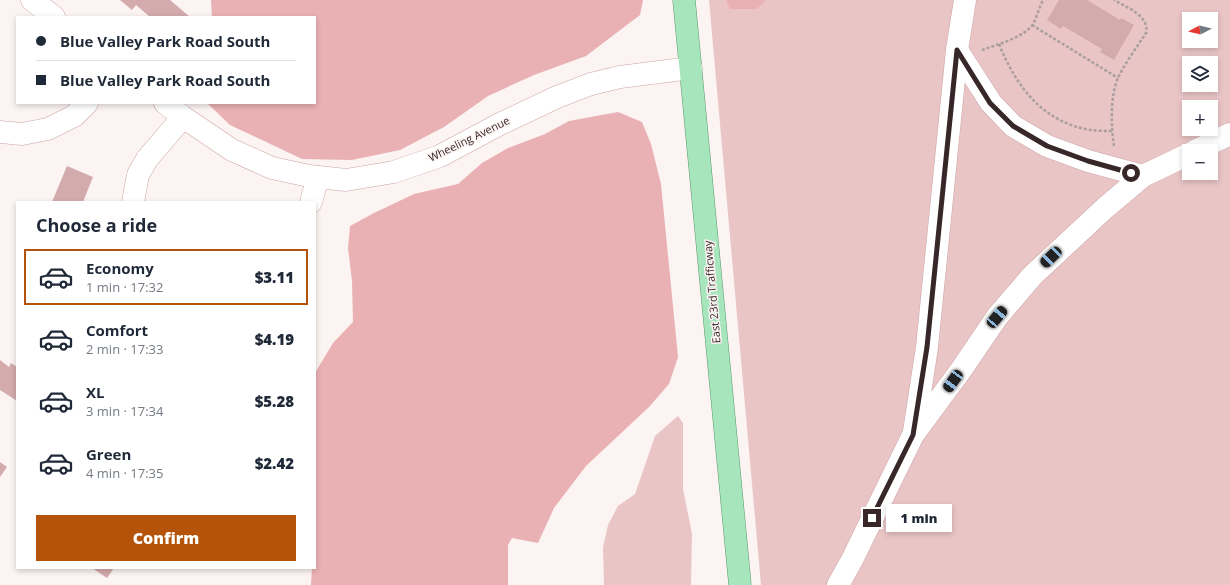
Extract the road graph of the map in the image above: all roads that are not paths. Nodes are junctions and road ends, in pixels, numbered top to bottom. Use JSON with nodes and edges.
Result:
{"nodes":[{"id":1,"x":32,"y":0,"type":"edge"},
{"id":2,"x":684,"y":0,"type":"edge"},
{"id":3,"x":965,"y":0,"type":"edge"},
{"id":4,"x":53,"y":16,"type":"edge"},
{"id":5,"x":961,"y":55,"type":"junction"},
{"id":6,"x":691,"y":68,"type":"junction"},
{"id":7,"x":85,"y":104,"type":"edge"},
{"id":8,"x":166,"y":104,"type":"edge"},
{"id":9,"x":183,"y":117,"type":"junction"},
{"id":10,"x":0,"y":132,"type":"edge"},
{"id":11,"x":1230,"y":134,"type":"edge"},
{"id":12,"x":1209,"y":144,"type":"edge"},
{"id":13,"x":1182,"y":157,"type":"edge"},
{"id":14,"x":1143,"y":176,"type":"junction"},
{"id":15,"x":318,"y":177,"type":"junction"},
{"id":16,"x":133,"y":201,"type":"edge"},
{"id":17,"x":311,"y":201,"type":"edge"},
{"id":18,"x":913,"y":435,"type":"junction"},
{"id":19,"x":740,"y":585,"type":"edge"},
{"id":20,"x":838,"y":585,"type":"edge"}],
"edges":[{"from":1,"to":4,"type":"street"},
{"from":2,"to":6,"type":"main road","name":"East 23rd Trafficway"},
{"from":3,"to":5,"type":"street"},
{"from":5,"to":14,"type":"street"},
{"from":5,"to":18,"type":"street"},
{"from":6,"to":15,"type":"street","name":"Wheeling Avenue"},
{"from":6,"to":19,"type":"main road","name":"East 23rd Trafficway"},
{"from":7,"to":10,"type":"street"},
{"from":8,"to":9,"type":"street","name":"Wheeling Avenue"},
{"from":9,"to":15,"type":"street","name":"Wheeling Avenue"},
{"from":9,"to":16,"type":"street"},
{"from":11,"to":12,"type":"street"},
{"from":13,"to":14,"type":"street"},
{"from":14,"to":18,"type":"street"},
{"from":15,"to":17,"type":"street"},
{"from":18,"to":20,"type":"street"}]}
